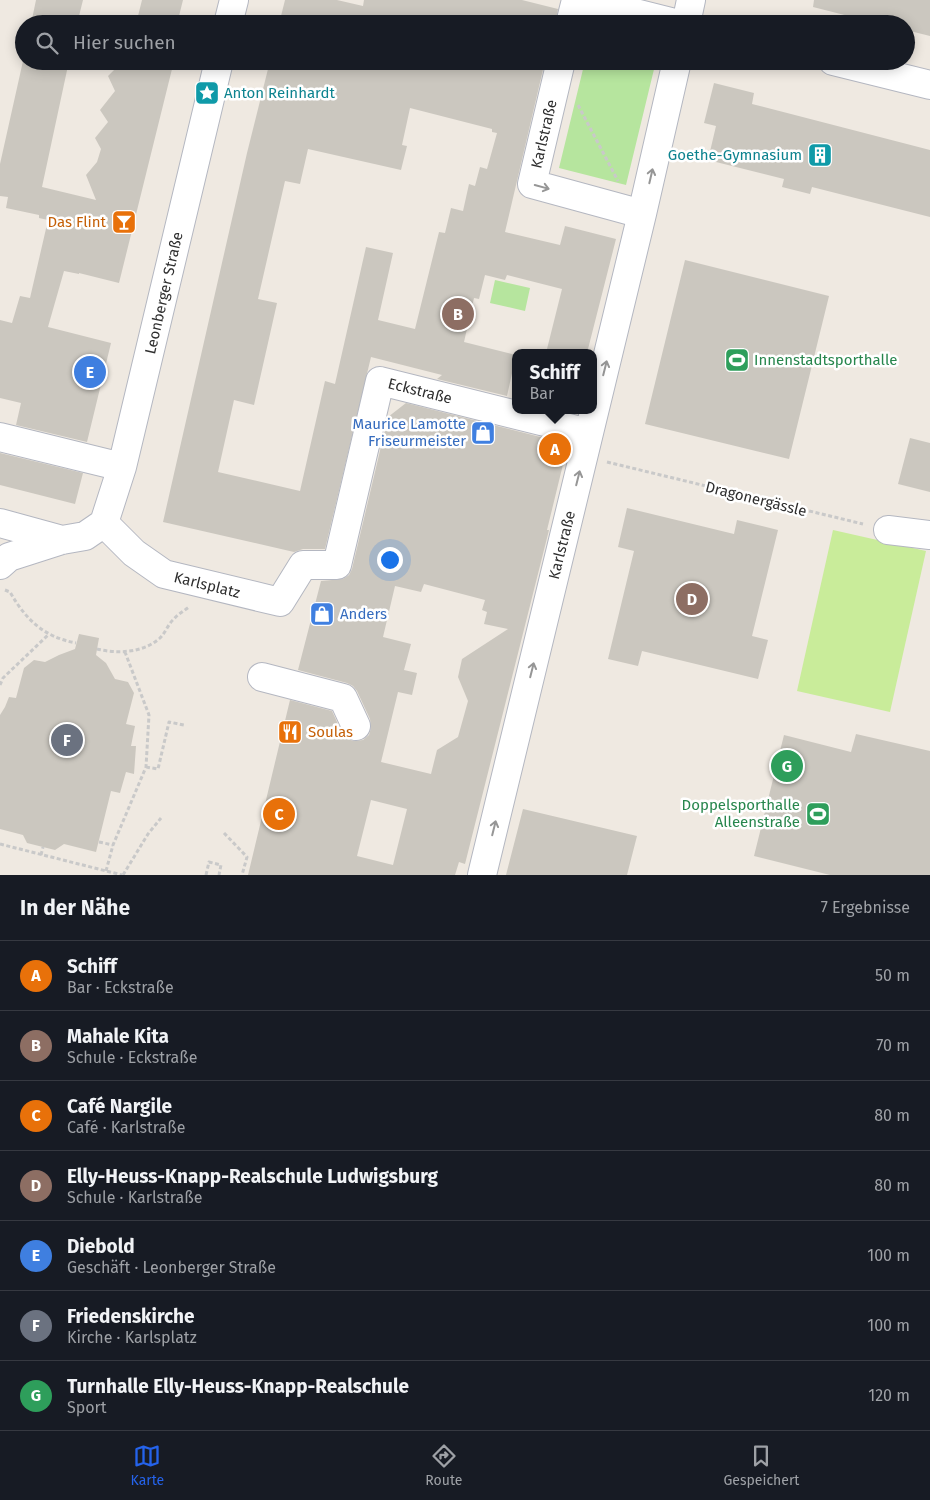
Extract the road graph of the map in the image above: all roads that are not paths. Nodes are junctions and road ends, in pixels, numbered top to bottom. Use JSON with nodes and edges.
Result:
{"nodes":[{"id":1,"x":234,"y":0,"type":"edge"},
{"id":2,"x":576,"y":0,"type":"edge"},
{"id":3,"x":583,"y":0,"type":"edge"},
{"id":4,"x":691,"y":0,"type":"edge"},
{"id":5,"x":230,"y":15,"type":"edge"},
{"id":6,"x":572,"y":15,"type":"edge"},
{"id":7,"x":643,"y":15,"type":"edge"},
{"id":8,"x":688,"y":15,"type":"edge"},
{"id":9,"x":217,"y":70,"type":"edge"},
{"id":10,"x":559,"y":70,"type":"edge"},
{"id":11,"x":675,"y":70,"type":"edge"},
{"id":12,"x":868,"y":70,"type":"edge"},
{"id":13,"x":930,"y":86,"type":"edge"},
{"id":14,"x":642,"y":214,"type":"junction"},
{"id":15,"x":597,"y":399,"type":"edge"},
{"id":16,"x":593,"y":414,"type":"edge"},
{"id":17,"x":0,"y":437,"type":"edge"},
{"id":18,"x":586,"y":444,"type":"junction"},
{"id":19,"x":122,"y":467,"type":"junction"},
{"id":20,"x":0,"y":522,"type":"edge"},
{"id":21,"x":104,"y":523,"type":"junction"},
{"id":22,"x":888,"y":530,"type":"road end"},
{"id":23,"x":930,"y":535,"type":"edge"},
{"id":24,"x":62,"y":540,"type":"junction"},
{"id":25,"x":0,"y":565,"type":"edge"},
{"id":26,"x":303,"y":565,"type":"joint"},
{"id":27,"x":262,"y":677,"type":"dead end"},
{"id":28,"x":356,"y":726,"type":"dead end"},
{"id":29,"x":482,"y":875,"type":"edge"}],
"edges":[{"from":1,"to":5,"type":"street"},
{"from":2,"to":6,"type":"street"},
{"from":3,"to":7,"type":"street"},
{"from":4,"to":8,"type":"street"},
{"from":9,"to":19,"type":"street","name":"Leonberger Straße"},
{"from":10,"to":14,"type":"street","name":"Karlstraße","one_way":true},
{"from":14,"to":11,"type":"street","name":"Karlstraße","one_way":true},
{"from":12,"to":13,"type":"street"},
{"from":15,"to":14,"type":"street","name":"Karlstraße","one_way":true},
{"from":18,"to":16,"type":"street","name":"Karlstraße","one_way":true},
{"from":17,"to":19,"type":"street"},
{"from":18,"to":26,"type":"street","name":"Eckstraße"},
{"from":29,"to":18,"type":"street","name":"Karlstraße","one_way":true},
{"from":19,"to":21,"type":"street","name":"Leonberger Straße"},
{"from":20,"to":24,"type":"street"},
{"from":21,"to":24,"type":"street"},
{"from":21,"to":26,"type":"street","name":"Karlsplatz"},
{"from":22,"to":23,"type":"street"},
{"from":24,"to":25,"type":"street"},
{"from":27,"to":28,"type":"street"}]}
